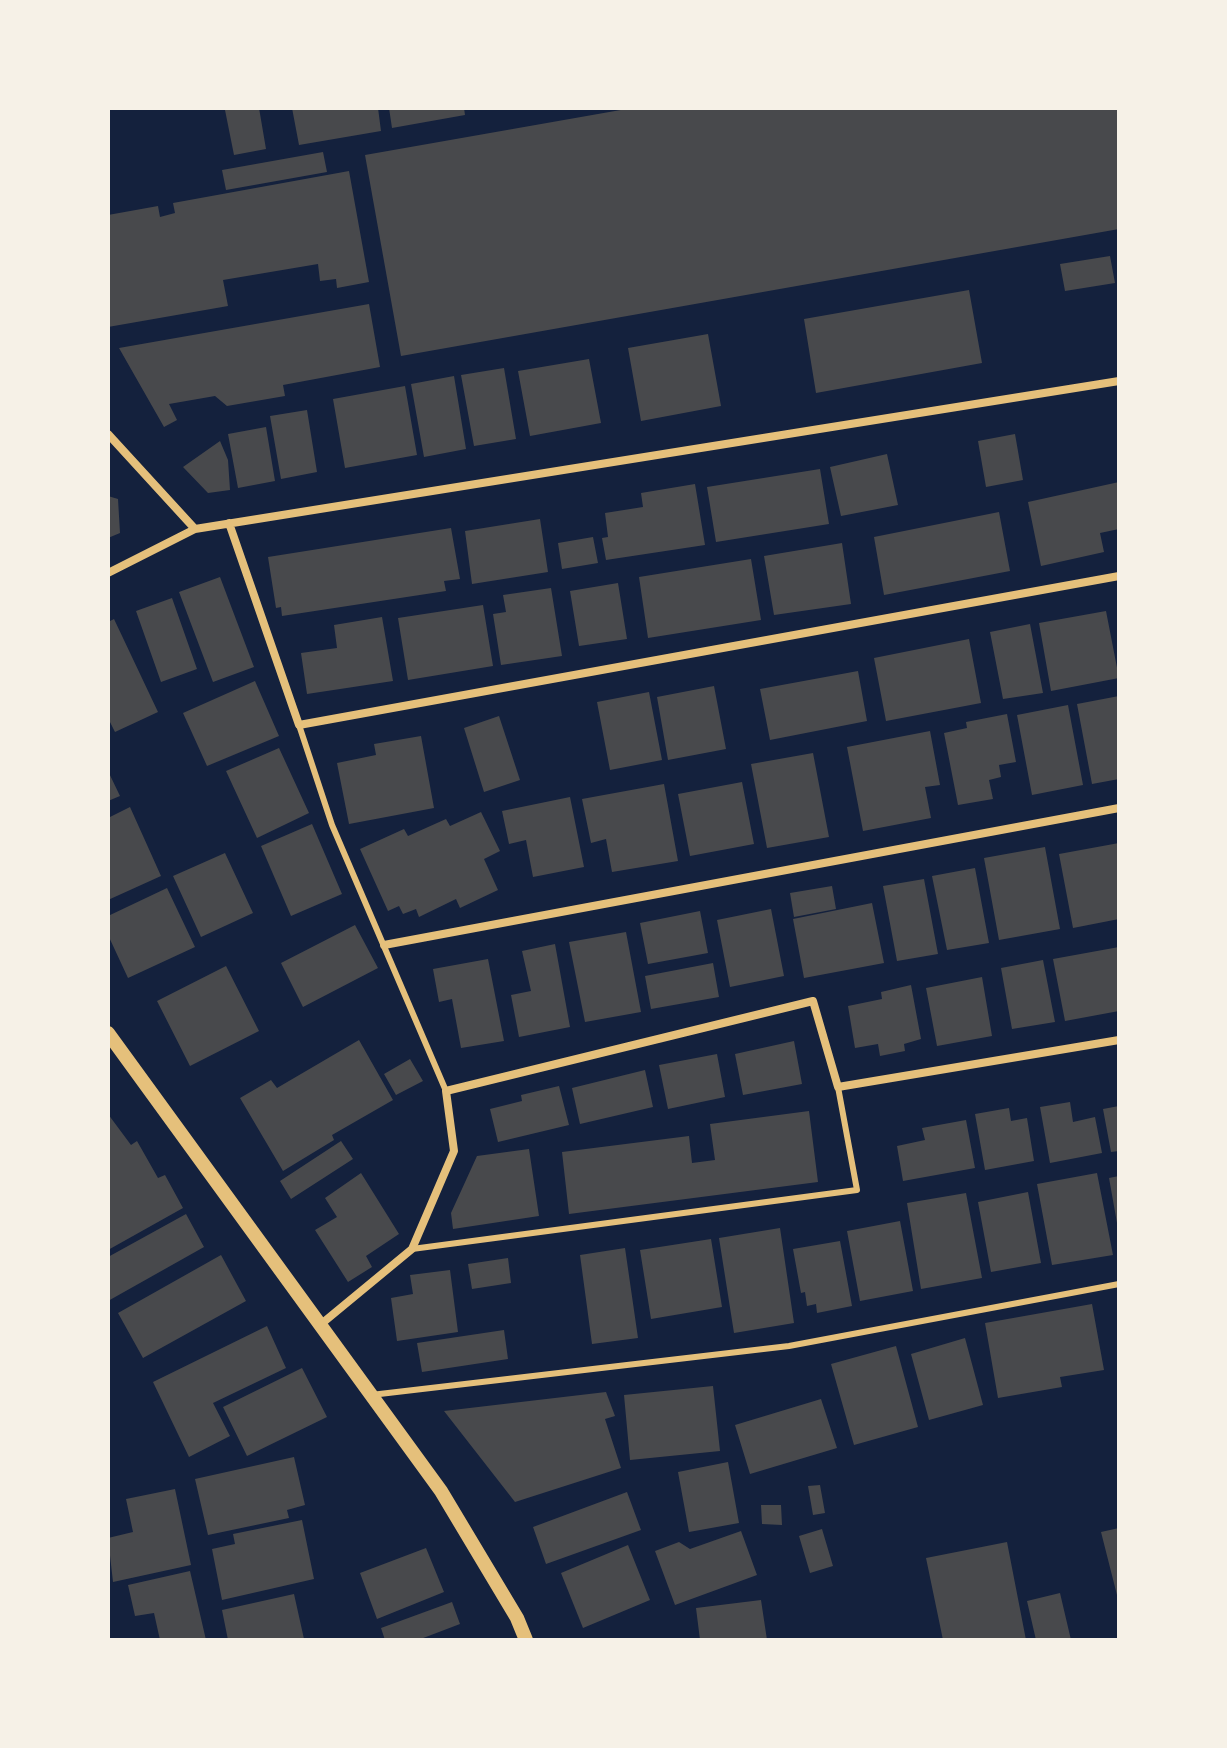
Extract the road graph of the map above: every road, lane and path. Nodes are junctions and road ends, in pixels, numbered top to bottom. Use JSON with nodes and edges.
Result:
{"nodes":[{"id":1,"x":1119,"y":381,"type":"edge"},
{"id":2,"x":108,"y":434,"type":"edge"},
{"id":3,"x":229,"y":523,"type":"junction"},
{"id":4,"x":195,"y":529,"type":"junction"},
{"id":5,"x":108,"y":573,"type":"edge"},
{"id":6,"x":1119,"y":576,"type":"edge"},
{"id":7,"x":299,"y":725,"type":"junction"},
{"id":8,"x":1119,"y":808,"type":"edge"},
{"id":9,"x":384,"y":945,"type":"junction"},
{"id":10,"x":108,"y":1033,"type":"edge"},
{"id":11,"x":1119,"y":1040,"type":"edge"},
{"id":12,"x":838,"y":1087,"type":"junction"},
{"id":13,"x":446,"y":1091,"type":"junction"},
{"id":14,"x":412,"y":1249,"type":"junction"},
{"id":15,"x":1118,"y":1284,"type":"edge"},
{"id":16,"x":1119,"y":1295,"type":"edge"},
{"id":17,"x":320,"y":1325,"type":"junction"},
{"id":18,"x":371,"y":1395,"type":"junction"},
{"id":19,"x":526,"y":1640,"type":"edge"}],
"edges":[{"from":1,"to":3,"type":"street"},
{"from":2,"to":4,"type":"street"},
{"from":3,"to":4,"type":"street"},
{"from":3,"to":7,"type":"street"},
{"from":4,"to":5,"type":"street"},
{"from":6,"to":7,"type":"street"},
{"from":7,"to":9,"type":"lane"},
{"from":8,"to":9,"type":"street"},
{"from":9,"to":13,"type":"lane"},
{"from":10,"to":17,"type":"street"},
{"from":11,"to":12,"type":"street"},
{"from":12,"to":13,"type":"street"},
{"from":12,"to":14,"type":"lane"},
{"from":13,"to":14,"type":"street"},
{"from":14,"to":17,"type":"street"},
{"from":15,"to":16,"type":"lane"},
{"from":15,"to":18,"type":"lane"},
{"from":17,"to":18,"type":"street"},
{"from":18,"to":19,"type":"street"}]}
